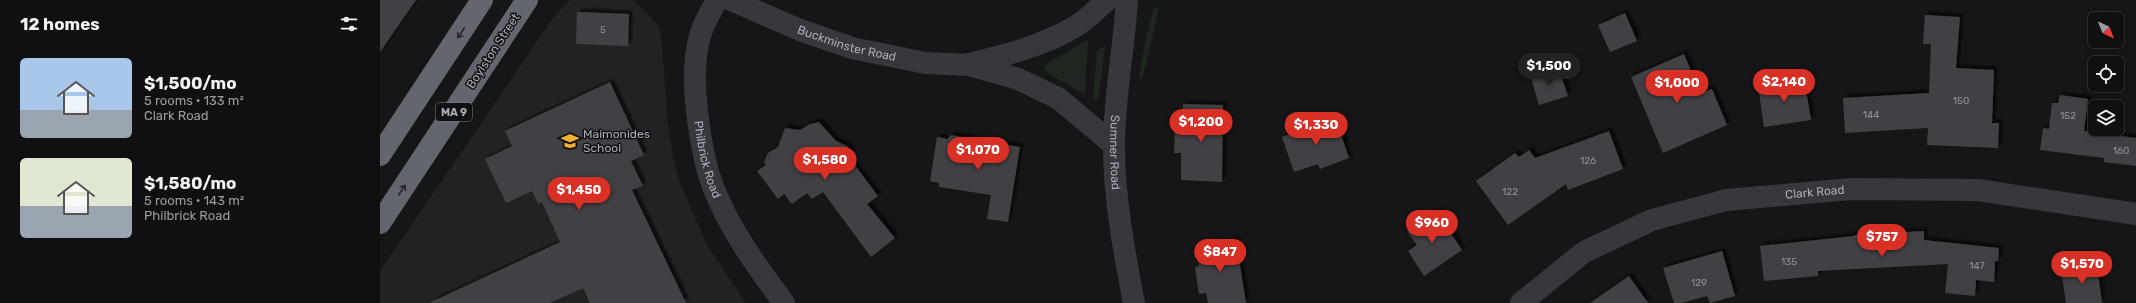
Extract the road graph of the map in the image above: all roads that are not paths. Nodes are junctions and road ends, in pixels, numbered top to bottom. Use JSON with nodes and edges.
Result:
{"nodes":[{"id":1,"x":482,"y":0,"type":"edge"},
{"id":2,"x":527,"y":0,"type":"edge"},
{"id":3,"x":717,"y":0,"type":"edge"},
{"id":4,"x":731,"y":0,"type":"edge"},
{"id":5,"x":1107,"y":0,"type":"edge"},
{"id":6,"x":1127,"y":0,"type":"edge"},
{"id":7,"x":969,"y":65,"type":"junction"},
{"id":8,"x":1114,"y":145,"type":"junction"},
{"id":9,"x":380,"y":156,"type":"edge"},
{"id":10,"x":2136,"y":214,"type":"edge"},
{"id":11,"x":380,"y":223,"type":"edge"},
{"id":12,"x":784,"y":303,"type":"edge"},
{"id":13,"x":1134,"y":303,"type":"edge"},
{"id":14,"x":1521,"y":303,"type":"edge"}],
"edges":[{"from":1,"to":9,"type":"highway","one_way":true},
{"from":11,"to":2,"type":"highway","name":"Boylston Street","number":"MA 9","one_way":true},
{"from":3,"to":12,"type":"street","name":"Philbrick Road"},
{"from":4,"to":7,"type":"street","name":"Buckminster Road"},
{"from":5,"to":7,"type":"street","name":"Buckminster Road"},
{"from":6,"to":8,"type":"street","name":"Sumner Road"},
{"from":7,"to":8,"type":"street","name":"Buckminster Road"},
{"from":8,"to":13,"type":"street","name":"Sumner Road"},
{"from":10,"to":14,"type":"street","name":"Clark Road"}]}
